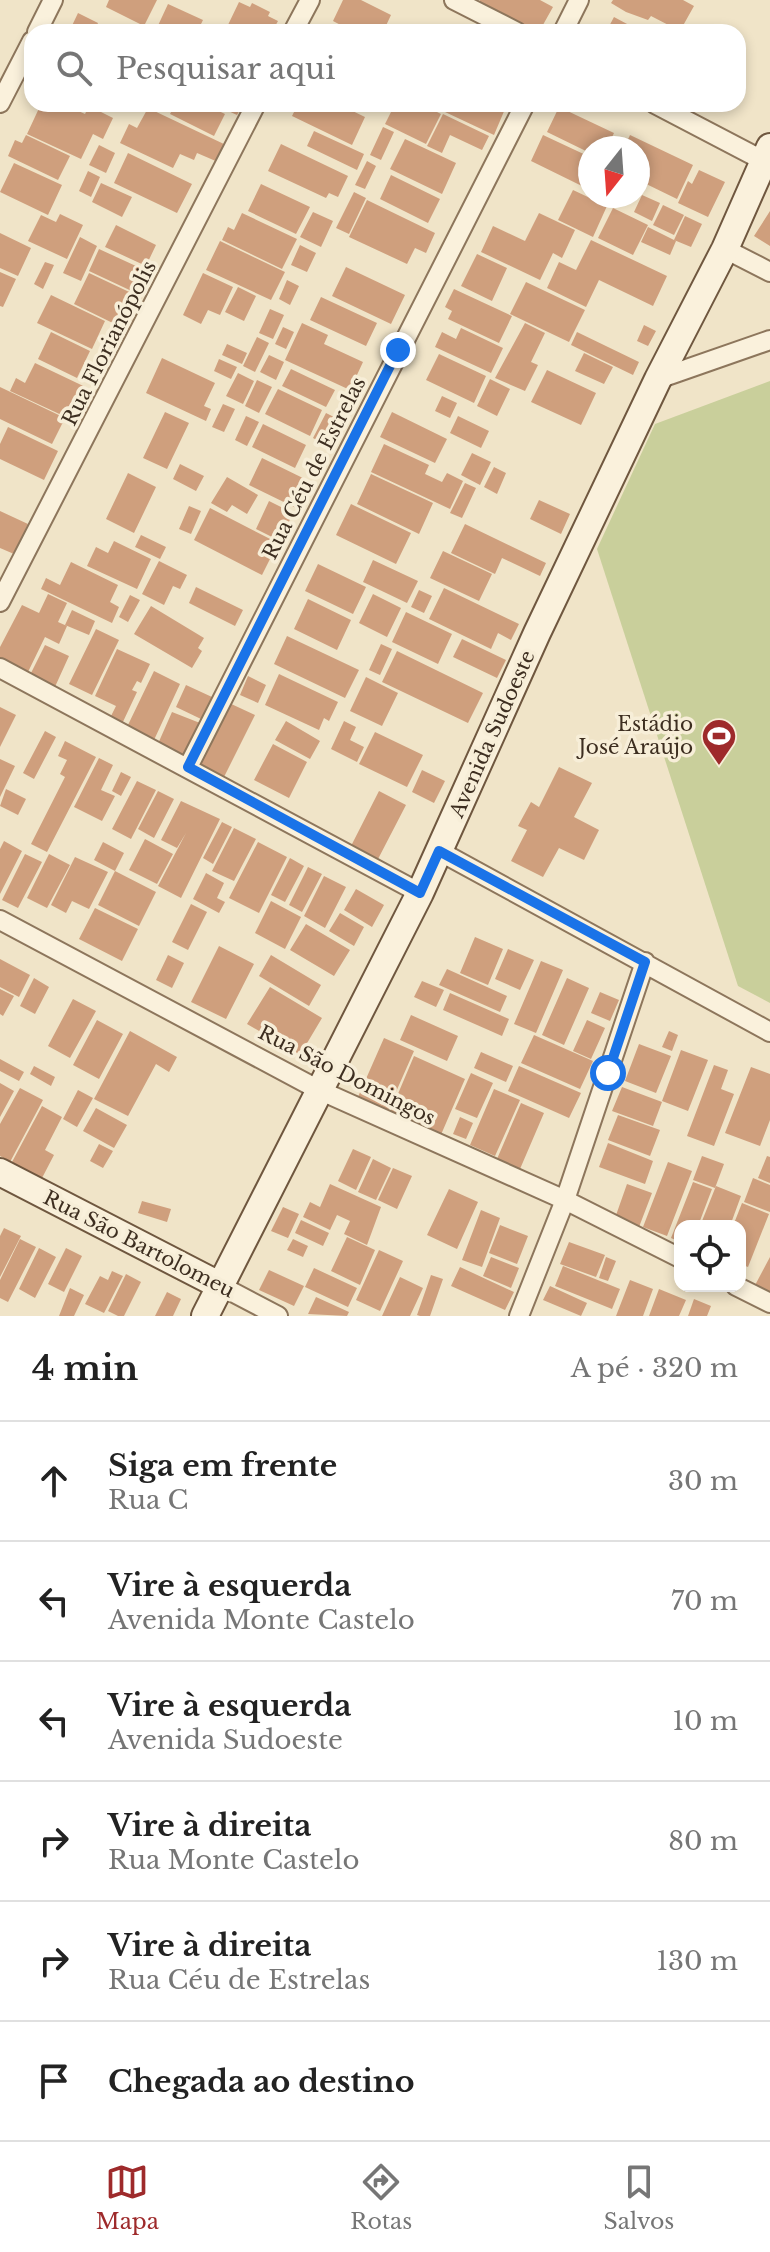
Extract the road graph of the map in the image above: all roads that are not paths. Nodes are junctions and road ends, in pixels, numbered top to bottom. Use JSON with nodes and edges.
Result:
{"nodes":[{"id":1,"x":53,"y":0,"type":"edge"},
{"id":2,"x":310,"y":0,"type":"edge"},
{"id":3,"x":454,"y":0,"type":"edge"},
{"id":4,"x":579,"y":0,"type":"edge"},
{"id":5,"x":41,"y":24,"type":"edge"},
{"id":6,"x":297,"y":24,"type":"edge"},
{"id":7,"x":501,"y":24,"type":"edge"},
{"id":8,"x":567,"y":24,"type":"edge"},
{"id":9,"x":24,"y":56,"type":"edge"},
{"id":10,"x":0,"y":103,"type":"edge"},
{"id":11,"x":252,"y":112,"type":"edge"},
{"id":12,"x":521,"y":112,"type":"edge"},
{"id":13,"x":673,"y":112,"type":"edge"},
{"id":14,"x":767,"y":154,"type":"edge"},
{"id":15,"x":725,"y":249,"type":"junction"},
{"id":16,"x":770,"y":272,"type":"edge"},
{"id":17,"x":770,"y":340,"type":"edge"},
{"id":18,"x":658,"y":379,"type":"junction"},
{"id":19,"x":0,"y":602,"type":"edge"},
{"id":20,"x":0,"y":668,"type":"edge"},
{"id":21,"x":188,"y":767,"type":"junction"},
{"id":22,"x":439,"y":851,"type":"junction"},
{"id":23,"x":420,"y":893,"type":"junction"},
{"id":24,"x":0,"y":920,"type":"edge"},
{"id":25,"x":645,"y":962,"type":"junction"},
{"id":26,"x":770,"y":1032,"type":"edge"},
{"id":27,"x":319,"y":1090,"type":"junction"},
{"id":28,"x":0,"y":1172,"type":"edge"},
{"id":29,"x":565,"y":1200,"type":"junction"},
{"id":30,"x":674,"y":1255,"type":"edge"},
{"id":31,"x":219,"y":1285,"type":"junction"},
{"id":32,"x":746,"y":1291,"type":"edge"},
{"id":33,"x":770,"y":1303,"type":"edge"},
{"id":34,"x":205,"y":1316,"type":"edge"},
{"id":35,"x":278,"y":1316,"type":"edge"},
{"id":36,"x":519,"y":1316,"type":"edge"}],
"edges":[{"from":1,"to":5,"type":"street"},
{"from":2,"to":6,"type":"street"},
{"from":3,"to":7,"type":"street"},
{"from":4,"to":8,"type":"street"},
{"from":9,"to":10,"type":"street"},
{"from":11,"to":19,"type":"street","name":"Rua Florianópolis"},
{"from":12,"to":21,"type":"street","name":"Rua Céu de Estrelas"},
{"from":13,"to":14,"type":"street"},
{"from":14,"to":15,"type":"street","name":"Avenida Sudoeste"},
{"from":15,"to":16,"type":"street"},
{"from":15,"to":18,"type":"street","name":"Avenida Sudoeste"},
{"from":17,"to":18,"type":"street"},
{"from":18,"to":22,"type":"street","name":"Avenida Sudoeste"},
{"from":20,"to":21,"type":"street"},
{"from":21,"to":23,"type":"street"},
{"from":22,"to":23,"type":"street","name":"Avenida Sudoeste"},
{"from":22,"to":25,"type":"street"},
{"from":23,"to":27,"type":"street","name":"Avenida Sudoeste"},
{"from":24,"to":27,"type":"street","name":"Rua São Domingos"},
{"from":25,"to":26,"type":"street"},
{"from":25,"to":29,"type":"street"},
{"from":27,"to":29,"type":"street","name":"Rua São Domingos"},
{"from":27,"to":31,"type":"street","name":"Avenida Sudoeste"},
{"from":28,"to":31,"type":"street","name":"Rua São Bartolomeu"},
{"from":29,"to":30,"type":"street","name":"Rua São Domingos"},
{"from":29,"to":36,"type":"street"},
{"from":31,"to":34,"type":"street","name":"Avenida Sudoeste"},
{"from":31,"to":35,"type":"street","name":"Rua São Bartolomeu"},
{"from":32,"to":33,"type":"street"}]}
